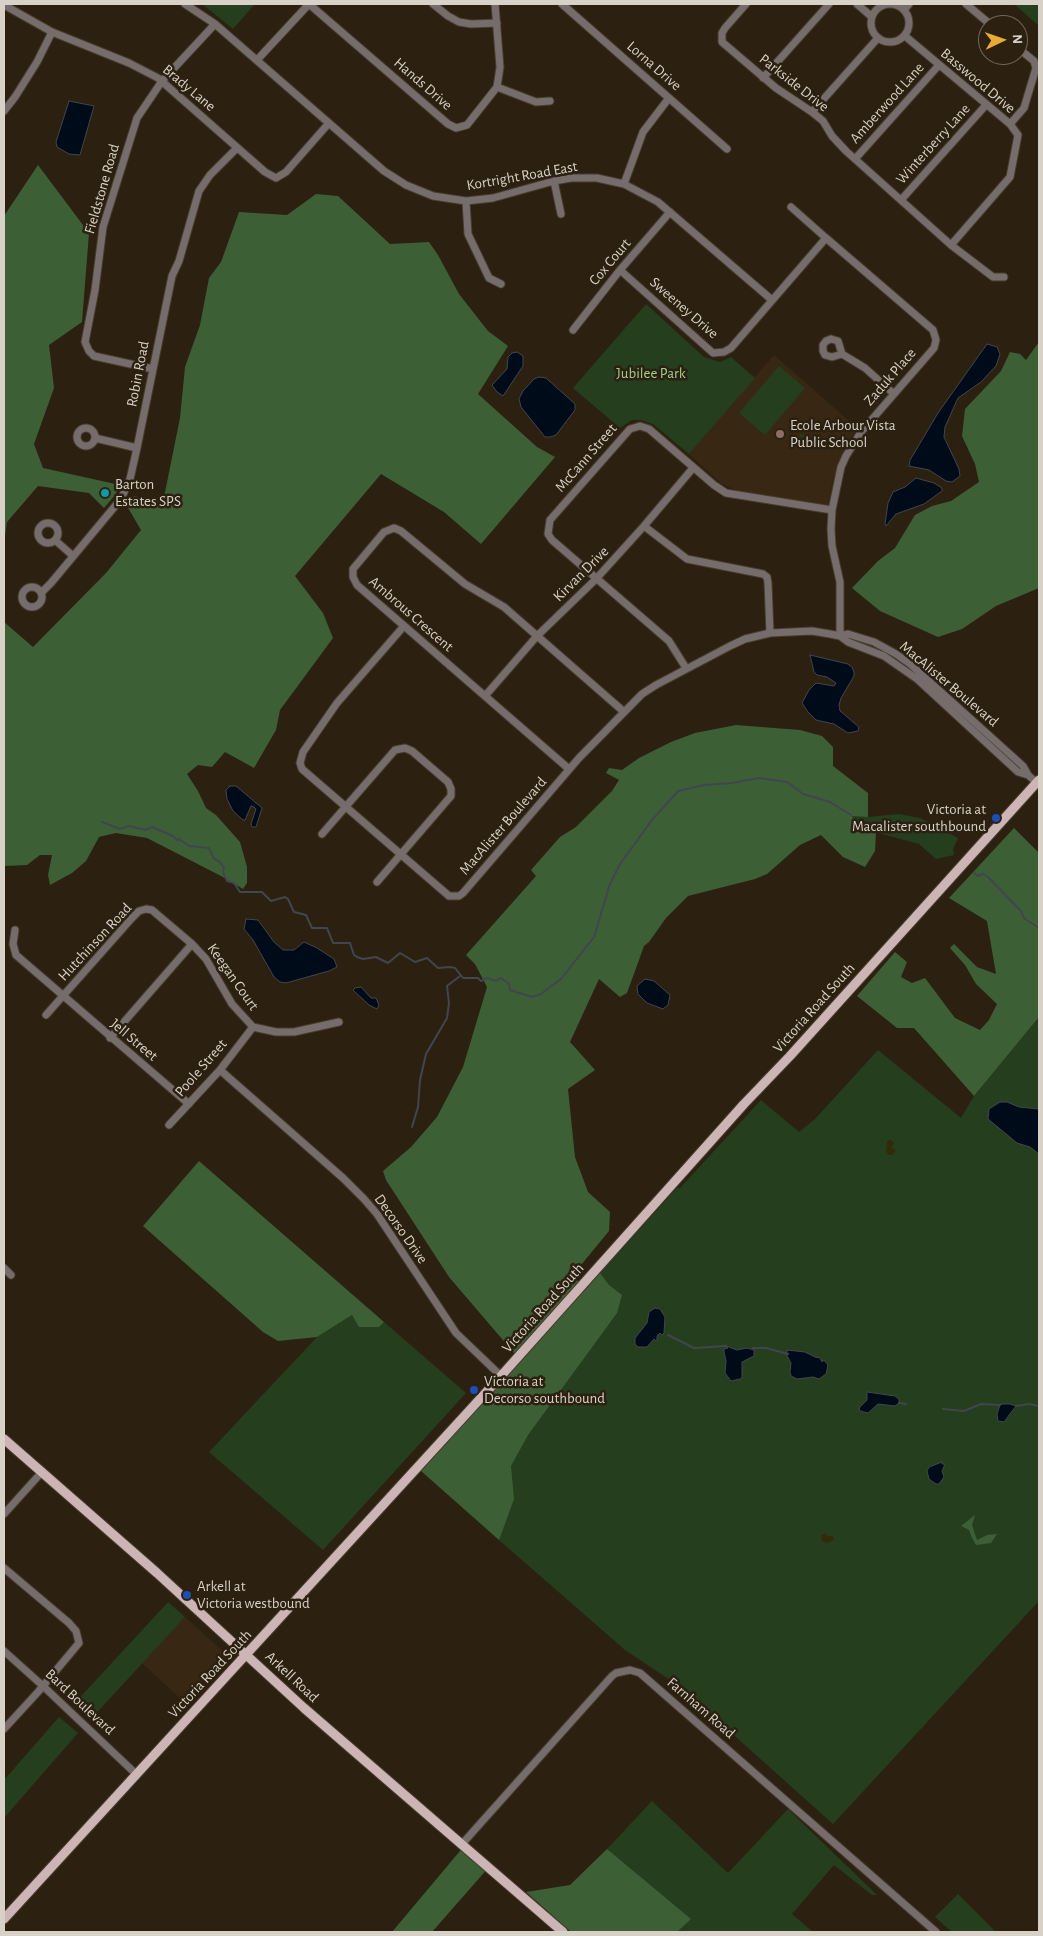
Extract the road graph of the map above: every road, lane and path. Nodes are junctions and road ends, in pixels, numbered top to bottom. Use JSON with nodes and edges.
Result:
{"nodes":[{"id":1,"x":185,"y":4,"type":"edge"},
{"id":2,"x":309,"y":4,"type":"edge"},
{"id":3,"x":433,"y":4,"type":"edge"},
{"id":4,"x":495,"y":4,"type":"edge"},
{"id":5,"x":562,"y":4,"type":"edge"},
{"id":6,"x":746,"y":4,"type":"edge"},
{"id":7,"x":829,"y":4,"type":"edge"},
{"id":8,"x":857,"y":4,"type":"edge"},
{"id":9,"x":909,"y":4,"type":"edge"},
{"id":10,"x":966,"y":4,"type":"edge"},
{"id":11,"x":4,"y":5,"type":"edge"},
{"id":12,"x":877,"y":6,"type":"edge"},
{"id":13,"x":904,"y":10,"type":"junction"},
{"id":14,"x":979,"y":15,"type":"edge"},
{"id":15,"x":872,"y":17,"type":"junction"},
{"id":16,"x":496,"y":23,"type":"junction"},
{"id":17,"x":215,"y":24,"type":"junction"},
{"id":18,"x":52,"y":32,"type":"junction"},
{"id":19,"x":905,"y":36,"type":"junction"},
{"id":20,"x":878,"y":38,"type":"junction"},
{"id":21,"x":1028,"y":56,"type":"edge"},
{"id":22,"x":257,"y":60,"type":"junction"},
{"id":23,"x":939,"y":65,"type":"junction"},
{"id":24,"x":763,"y":78,"type":"junction"},
{"id":25,"x":162,"y":82,"type":"junction"},
{"id":26,"x":497,"y":87,"type":"junction"},
{"id":27,"x":670,"y":98,"type":"junction"},
{"id":28,"x":550,"y":101,"type":"dead end"},
{"id":29,"x":986,"y":106,"type":"junction"},
{"id":30,"x":4,"y":111,"type":"edge"},
{"id":31,"x":812,"y":112,"type":"junction"},
{"id":32,"x":329,"y":123,"type":"junction"},
{"id":33,"x":1010,"y":124,"type":"junction"},
{"id":34,"x":236,"y":148,"type":"junction"},
{"id":35,"x":728,"y":149,"type":"dead end"},
{"id":36,"x":855,"y":159,"type":"junction"},
{"id":37,"x":554,"y":181,"type":"junction"},
{"id":38,"x":624,"y":184,"type":"junction"},
{"id":39,"x":901,"y":200,"type":"junction"},
{"id":40,"x":466,"y":201,"type":"junction"},
{"id":41,"x":791,"y":207,"type":"dead end"},
{"id":42,"x":670,"y":212,"type":"junction"},
{"id":43,"x":561,"y":214,"type":"dead end"},
{"id":44,"x":826,"y":238,"type":"junction"},
{"id":45,"x":951,"y":245,"type":"junction"},
{"id":46,"x":620,"y":270,"type":"junction"},
{"id":47,"x":1004,"y":277,"type":"dead end"},
{"id":48,"x":501,"y":284,"type":"dead end"},
{"id":49,"x":772,"y":300,"type":"junction"},
{"id":50,"x":573,"y":330,"type":"dead end"},
{"id":51,"x":842,"y":354,"type":"dead end"},
{"id":52,"x":152,"y":369,"type":"junction"},
{"id":53,"x":894,"y":394,"type":"junction"},
{"id":54,"x":95,"y":438,"type":"dead end"},
{"id":55,"x":137,"y":448,"type":"junction"},
{"id":56,"x":693,"y":468,"type":"junction"},
{"id":57,"x":832,"y":510,"type":"junction"},
{"id":58,"x":644,"y":526,"type":"junction"},
{"id":59,"x":55,"y":540,"type":"dead end"},
{"id":60,"x":73,"y":556,"type":"junction"},
{"id":61,"x":596,"y":579,"type":"junction"},
{"id":62,"x":41,"y":593,"type":"dead end"},
{"id":63,"x":404,"y":626,"type":"junction"},
{"id":64,"x":770,"y":633,"type":"junction"},
{"id":65,"x":537,"y":636,"type":"junction"},
{"id":66,"x":840,"y":636,"type":"junction"},
{"id":67,"x":686,"y":668,"type":"junction"},
{"id":68,"x":485,"y":696,"type":"junction"},
{"id":69,"x":624,"y":711,"type":"junction"},
{"id":70,"x":569,"y":769,"type":"junction"},
{"id":71,"x":1038,"y":782,"type":"edge"},
{"id":72,"x":346,"y":807,"type":"junction"},
{"id":73,"x":322,"y":834,"type":"dead end"},
{"id":74,"x":401,"y":855,"type":"junction"},
{"id":75,"x":377,"y":882,"type":"dead end"},
{"id":76,"x":15,"y":930,"type":"dead end"},
{"id":77,"x":192,"y":944,"type":"junction"},
{"id":78,"x":62,"y":996,"type":"junction"},
{"id":79,"x":46,"y":1015,"type":"dead end"},
{"id":80,"x":340,"y":1022,"type":"dead end"},
{"id":81,"x":253,"y":1027,"type":"junction"},
{"id":82,"x":110,"y":1038,"type":"junction"},
{"id":83,"x":220,"y":1070,"type":"junction"},
{"id":84,"x":189,"y":1104,"type":"junction"},
{"id":85,"x":170,"y":1125,"type":"dead end"},
{"id":86,"x":4,"y":1268,"type":"edge"},
{"id":87,"x":12,"y":1275,"type":"dead end"},
{"id":88,"x":501,"y":1376,"type":"junction"},
{"id":89,"x":4,"y":1439,"type":"edge"},
{"id":90,"x":41,"y":1473,"type":"junction"},
{"id":91,"x":4,"y":1514,"type":"edge"},
{"id":92,"x":4,"y":1568,"type":"edge"},
{"id":93,"x":4,"y":1651,"type":"edge"},
{"id":94,"x":247,"y":1655,"type":"junction"},
{"id":95,"x":43,"y":1686,"type":"junction"},
{"id":96,"x":4,"y":1729,"type":"edge"},
{"id":97,"x":136,"y":1774,"type":"junction"},
{"id":98,"x":462,"y":1844,"type":"junction"},
{"id":99,"x":4,"y":1919,"type":"edge"},
{"id":100,"x":564,"y":1932,"type":"edge"},
{"id":101,"x":936,"y":1932,"type":"edge"}],
"edges":[{"from":1,"to":17,"type":"street","name":"Kortright Road East"},
{"from":2,"to":22,"type":"street"},
{"from":2,"to":26,"type":"street","name":"Hands Drive"},
{"from":3,"to":16,"type":"street"},
{"from":4,"to":16,"type":"street"},
{"from":5,"to":27,"type":"street","name":"Lorna Drive"},
{"from":6,"to":24,"type":"street","name":"Parkside Drive"},
{"from":7,"to":24,"type":"street"},
{"from":8,"to":15,"type":"street"},
{"from":9,"to":13,"type":"street"},
{"from":10,"to":14,"type":"street"},
{"from":11,"to":18,"type":"street","name":"Brady Lane"},
{"from":12,"to":13,"type":"street"},
{"from":12,"to":15,"type":"street"},
{"from":13,"to":19,"type":"street"},
{"from":15,"to":20,"type":"street"},
{"from":16,"to":26,"type":"street"},
{"from":17,"to":22,"type":"street","name":"Kortright Road East"},
{"from":17,"to":25,"type":"street","name":"Fieldstone Road"},
{"from":18,"to":25,"type":"street","name":"Brady Lane"},
{"from":18,"to":30,"type":"street"},
{"from":19,"to":20,"type":"street"},
{"from":19,"to":23,"type":"street","name":"Basswood Drive"},
{"from":20,"to":31,"type":"street"},
{"from":21,"to":33,"type":"street"},
{"from":22,"to":32,"type":"street","name":"Kortright Road East"},
{"from":23,"to":29,"type":"street","name":"Basswood Drive"},
{"from":23,"to":36,"type":"street","name":"Amberwood Lane"},
{"from":24,"to":31,"type":"street","name":"Parkside Drive"},
{"from":25,"to":34,"type":"street","name":"Brady Lane"},
{"from":25,"to":52,"type":"street","name":"Fieldstone Road"},
{"from":26,"to":28,"type":"street"},
{"from":27,"to":35,"type":"street","name":"Lorna Drive"},
{"from":27,"to":38,"type":"street"},
{"from":29,"to":33,"type":"street","name":"Basswood Drive"},
{"from":29,"to":39,"type":"street","name":"Winterberry Lane"},
{"from":31,"to":36,"type":"street","name":"Parkside Drive"},
{"from":32,"to":34,"type":"street","name":"Brady Lane"},
{"from":32,"to":40,"type":"street","name":"Kortright Road East"},
{"from":33,"to":45,"type":"street","name":"Basswood Drive"},
{"from":34,"to":52,"type":"street","name":"Robin Road"},
{"from":36,"to":39,"type":"street","name":"Parkside Drive"},
{"from":37,"to":38,"type":"street","name":"Kortright Road East"},
{"from":37,"to":40,"type":"street","name":"Kortright Road East"},
{"from":37,"to":43,"type":"street"},
{"from":38,"to":42,"type":"street","name":"Kortright Road East"},
{"from":39,"to":45,"type":"street"},
{"from":40,"to":48,"type":"street"},
{"from":41,"to":44,"type":"street","name":"Zaduk Place"},
{"from":42,"to":46,"type":"street","name":"Cox Court"},
{"from":42,"to":49,"type":"street","name":"Kortright Road East"},
{"from":44,"to":49,"type":"street"},
{"from":44,"to":53,"type":"street","name":"Zaduk Place"},
{"from":45,"to":47,"type":"street"},
{"from":46,"to":49,"type":"street","name":"Sweeney Drive"},
{"from":46,"to":50,"type":"street","name":"Cox Court"},
{"from":51,"to":53,"type":"street"},
{"from":52,"to":55,"type":"street","name":"Robin Road"},
{"from":53,"to":57,"type":"street","name":"Zaduk Place"},
{"from":54,"to":55,"type":"street"},
{"from":55,"to":60,"type":"street","name":"Robin Road"},
{"from":56,"to":57,"type":"street","name":"McCann Street"},
{"from":56,"to":58,"type":"street","name":"Kirvan Drive"},
{"from":56,"to":61,"type":"street","name":"McCann Street"},
{"from":57,"to":66,"type":"street","name":"Zaduk Place"},
{"from":58,"to":61,"type":"street","name":"Kirvan Drive"},
{"from":58,"to":64,"type":"street"},
{"from":59,"to":60,"type":"street"},
{"from":60,"to":62,"type":"street","name":"Robin Road"},
{"from":61,"to":65,"type":"street","name":"Kirvan Drive"},
{"from":61,"to":67,"type":"street","name":"McCann Street"},
{"from":63,"to":65,"type":"street","name":"Ambrous Crescent"},
{"from":63,"to":68,"type":"street","name":"Ambrous Crescent"},
{"from":63,"to":72,"type":"street","name":"MacAlister Boulevard"},
{"from":64,"to":66,"type":"street","name":"MacAlister Boulevard"},
{"from":64,"to":67,"type":"street","name":"MacAlister Boulevard"},
{"from":65,"to":68,"type":"street","name":"Kirvan Drive"},
{"from":65,"to":69,"type":"street","name":"Ambrous Crescent"},
{"from":66,"to":71,"type":"street","name":"MacAlister Boulevard"},
{"from":67,"to":69,"type":"street","name":"MacAlister Boulevard"},
{"from":68,"to":70,"type":"street","name":"Ambrous Crescent"},
{"from":69,"to":70,"type":"street","name":"MacAlister Boulevard"},
{"from":70,"to":74,"type":"street","name":"MacAlister Boulevard"},
{"from":71,"to":88,"type":"main road","name":"Victoria Road South"},
{"from":72,"to":73,"type":"street"},
{"from":72,"to":74,"type":"street","name":"MacAlister Boulevard"},
{"from":72,"to":74,"type":"street"},
{"from":74,"to":75,"type":"street"},
{"from":76,"to":78,"type":"street","name":"Jell Street"},
{"from":77,"to":78,"type":"street","name":"Hutchinson Road"},
{"from":77,"to":81,"type":"street","name":"Keegan Court"},
{"from":77,"to":82,"type":"street"},
{"from":78,"to":79,"type":"street","name":"Hutchinson Road"},
{"from":78,"to":82,"type":"street","name":"Jell Street"},
{"from":80,"to":81,"type":"street","name":"Keegan Court"},
{"from":81,"to":83,"type":"street","name":"Poole Street"},
{"from":82,"to":84,"type":"street","name":"Jell Street"},
{"from":83,"to":84,"type":"street","name":"Poole Street"},
{"from":83,"to":88,"type":"street","name":"Decorso Drive"},
{"from":84,"to":85,"type":"street","name":"Poole Street"},
{"from":86,"to":87,"type":"street"},
{"from":88,"to":94,"type":"main road","name":"Victoria Road South"},
{"from":89,"to":90,"type":"main road","name":"Arkell Road"},
{"from":90,"to":91,"type":"street"},
{"from":90,"to":94,"type":"main road","name":"Arkell Road"},
{"from":92,"to":95,"type":"street"},
{"from":93,"to":95,"type":"street","name":"Bard Boulevard"},
{"from":94,"to":97,"type":"main road","name":"Victoria Road South"},
{"from":94,"to":98,"type":"main road","name":"Arkell Road"},
{"from":95,"to":96,"type":"street"},
{"from":95,"to":97,"type":"street","name":"Bard Boulevard"},
{"from":97,"to":99,"type":"main road","name":"Victoria Road South"},
{"from":98,"to":100,"type":"main road","name":"Arkell Road"},
{"from":98,"to":101,"type":"street","name":"Farnham Road"}]}
